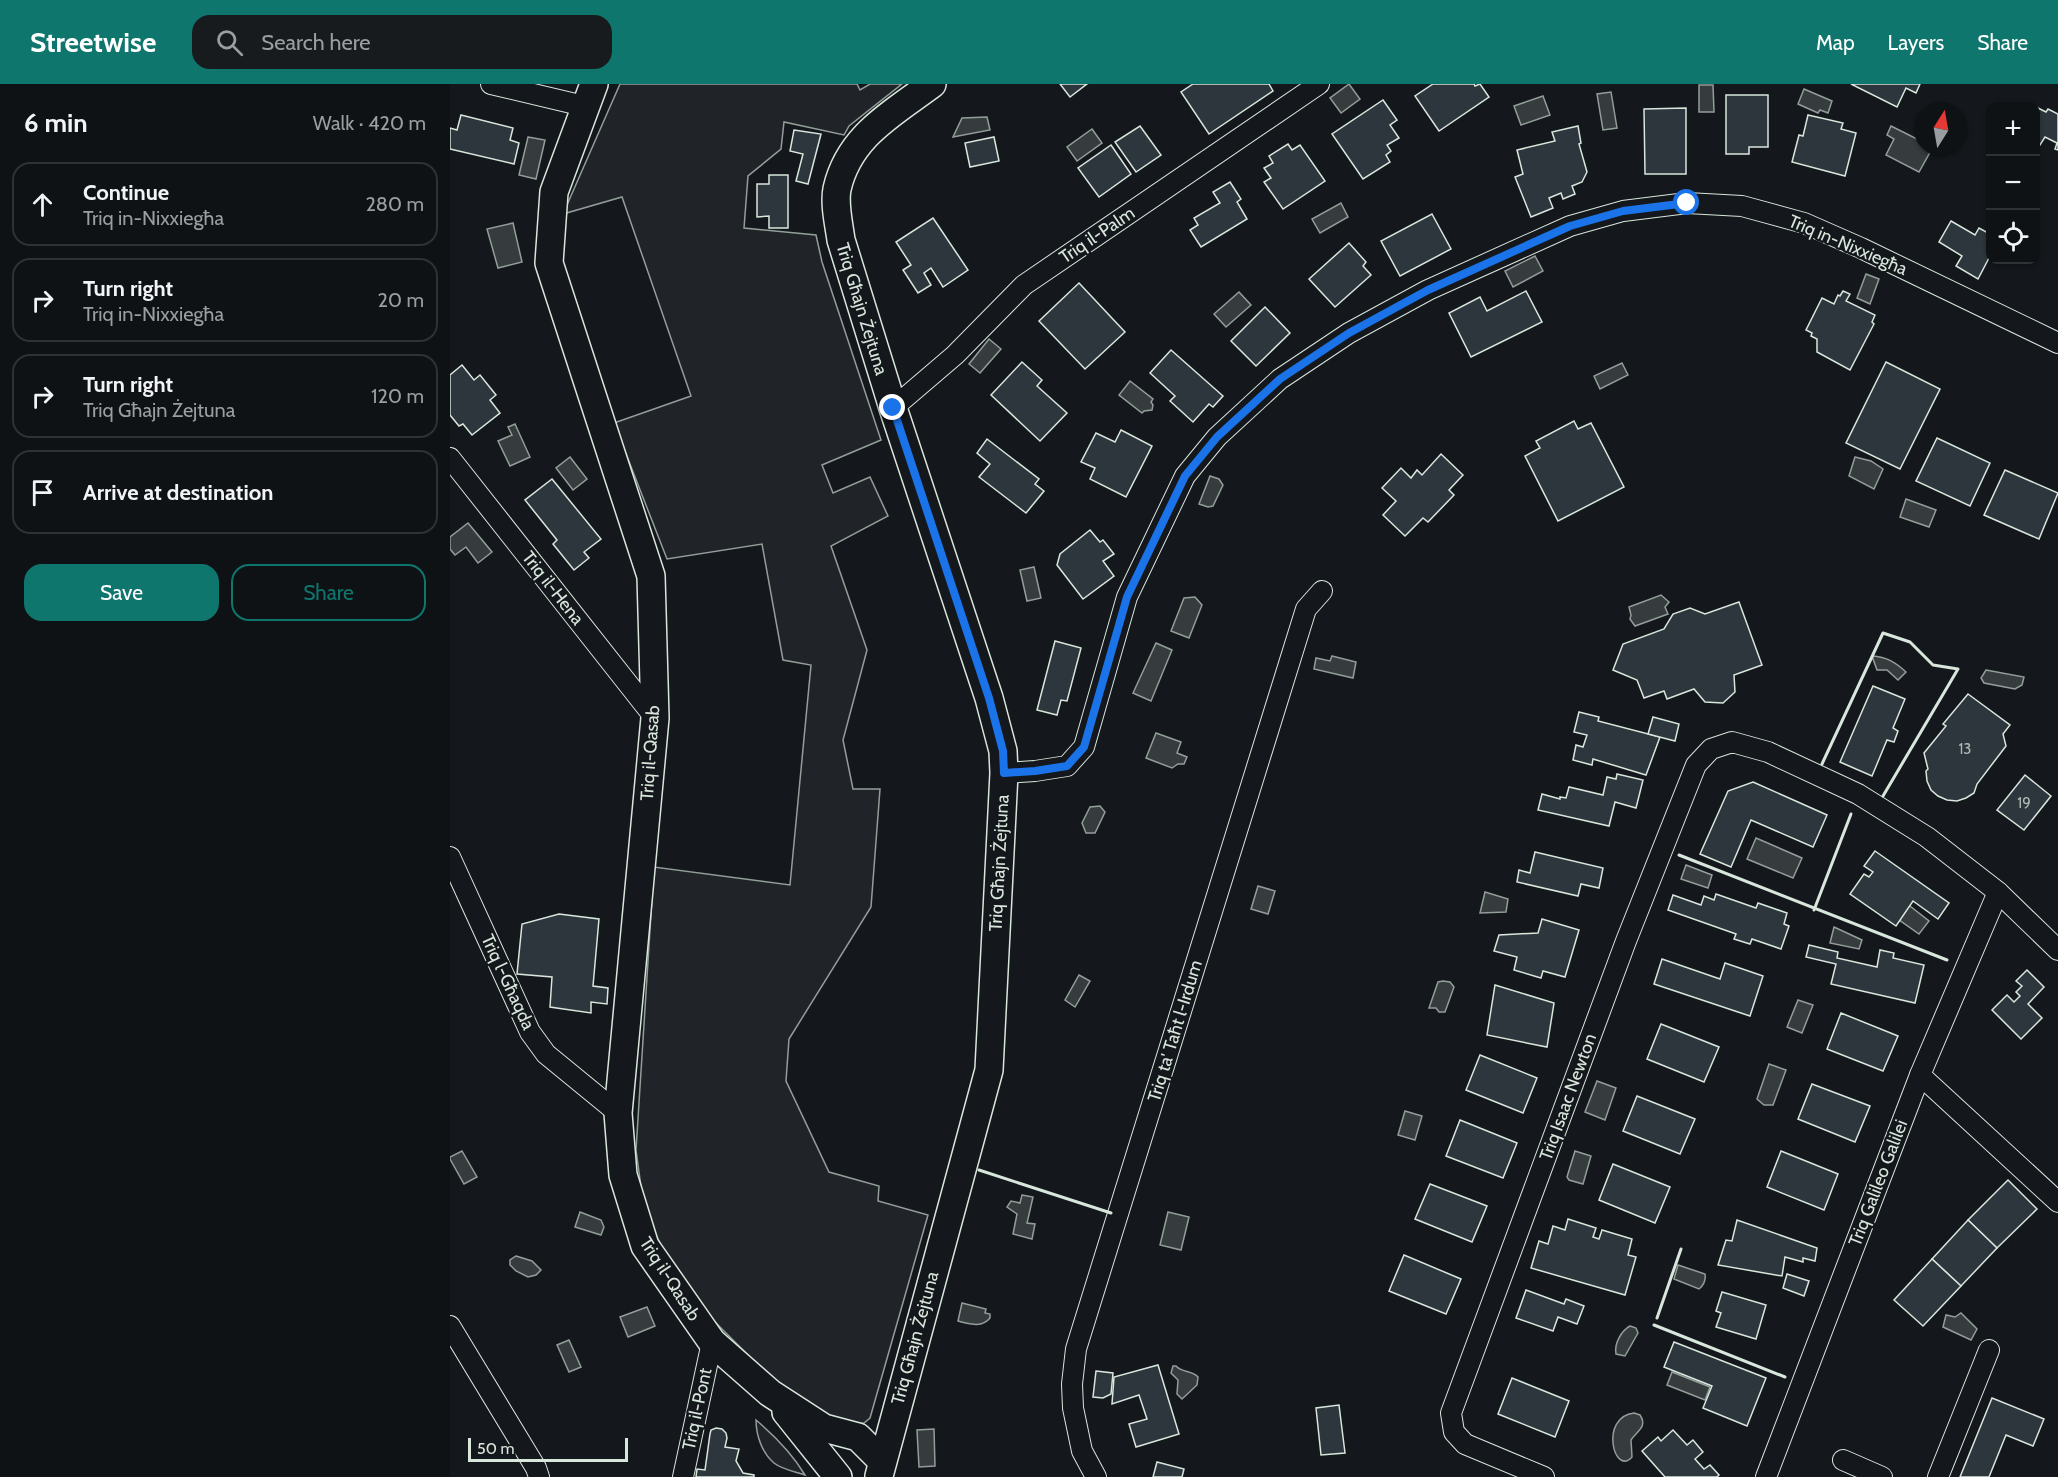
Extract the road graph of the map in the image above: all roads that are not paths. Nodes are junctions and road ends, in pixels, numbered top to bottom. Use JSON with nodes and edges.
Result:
{"nodes":[{"id":1,"x":491,"y":84,"type":"edge"},
{"id":2,"x":932,"y":84,"type":"edge"},
{"id":3,"x":1319,"y":84,"type":"edge"},
{"id":4,"x":589,"y":95,"type":"edge"},
{"id":5,"x":2058,"y":343,"type":"edge"},
{"id":6,"x":893,"y":408,"type":"junction"},
{"id":7,"x":450,"y":458,"type":"edge"},
{"id":8,"x":1322,"y":591,"type":"dead end"},
{"id":9,"x":655,"y":718,"type":"junction"},
{"id":10,"x":1004,"y":773,"type":"junction"},
{"id":11,"x":450,"y":856,"type":"edge"},
{"id":12,"x":1998,"y":892,"type":"junction"},
{"id":13,"x":2058,"y":950,"type":"edge"},
{"id":14,"x":1920,"y":1074,"type":"junction"},
{"id":15,"x":618,"y":1113,"type":"junction"},
{"id":16,"x":2058,"y":1202,"type":"edge"},
{"id":17,"x":450,"y":1326,"type":"edge"},
{"id":18,"x":712,"y":1342,"type":"junction"},
{"id":19,"x":1989,"y":1350,"type":"dead end"},
{"id":20,"x":770,"y":1393,"type":"junction"},
{"id":21,"x":1843,"y":1460,"type":"dead end"},
{"id":22,"x":880,"y":1469,"type":"edge"},
{"id":23,"x":539,"y":1477,"type":"edge"},
{"id":24,"x":683,"y":1477,"type":"edge"},
{"id":25,"x":838,"y":1477,"type":"edge"},
{"id":26,"x":1096,"y":1477,"type":"edge"},
{"id":27,"x":1544,"y":1477,"type":"edge"},
{"id":28,"x":1766,"y":1477,"type":"edge"},
{"id":29,"x":1882,"y":1477,"type":"edge"},
{"id":30,"x":1938,"y":1477,"type":"edge"}],
"edges":[{"from":1,"to":4,"type":"street"},
{"from":2,"to":6,"type":"street","name":"Triq Għajn Żejtuna"},
{"from":3,"to":6,"type":"street","name":"Triq il-Palm"},
{"from":4,"to":9,"type":"street","name":"Triq il-Qasab"},
{"from":5,"to":10,"type":"street","name":"Triq in-Nixxiegħa"},
{"from":6,"to":10,"type":"street","name":"Triq Għajn Żejtuna"},
{"from":7,"to":9,"type":"street","name":"Triq il-Hena"},
{"from":8,"to":26,"type":"street","name":"Triq ta' Taħt l-Irdum"},
{"from":9,"to":15,"type":"street","name":"Triq il-Qasab"},
{"from":10,"to":22,"type":"street","name":"Triq Għajn Żejtuna"},
{"from":11,"to":15,"type":"street","name":"Triq l-Għaqda"},
{"from":12,"to":13,"type":"street"},
{"from":12,"to":14,"type":"street","name":"Triq Galileo Galilei"},
{"from":12,"to":27,"type":"street","name":"Triq Isaac Newton"},
{"from":14,"to":16,"type":"street"},
{"from":14,"to":28,"type":"street","name":"Triq Galileo Galilei"},
{"from":15,"to":18,"type":"street","name":"Triq il-Qasab"},
{"from":17,"to":23,"type":"street"},
{"from":18,"to":20,"type":"street","name":"Triq il-Qasab"},
{"from":18,"to":24,"type":"street","name":"Triq il-Pont"},
{"from":19,"to":30,"type":"street"},
{"from":20,"to":22,"type":"street","name":"Triq il-Qasab"},
{"from":20,"to":25,"type":"street","name":"Triq il-Qasab"},
{"from":21,"to":29,"type":"street"}]}
